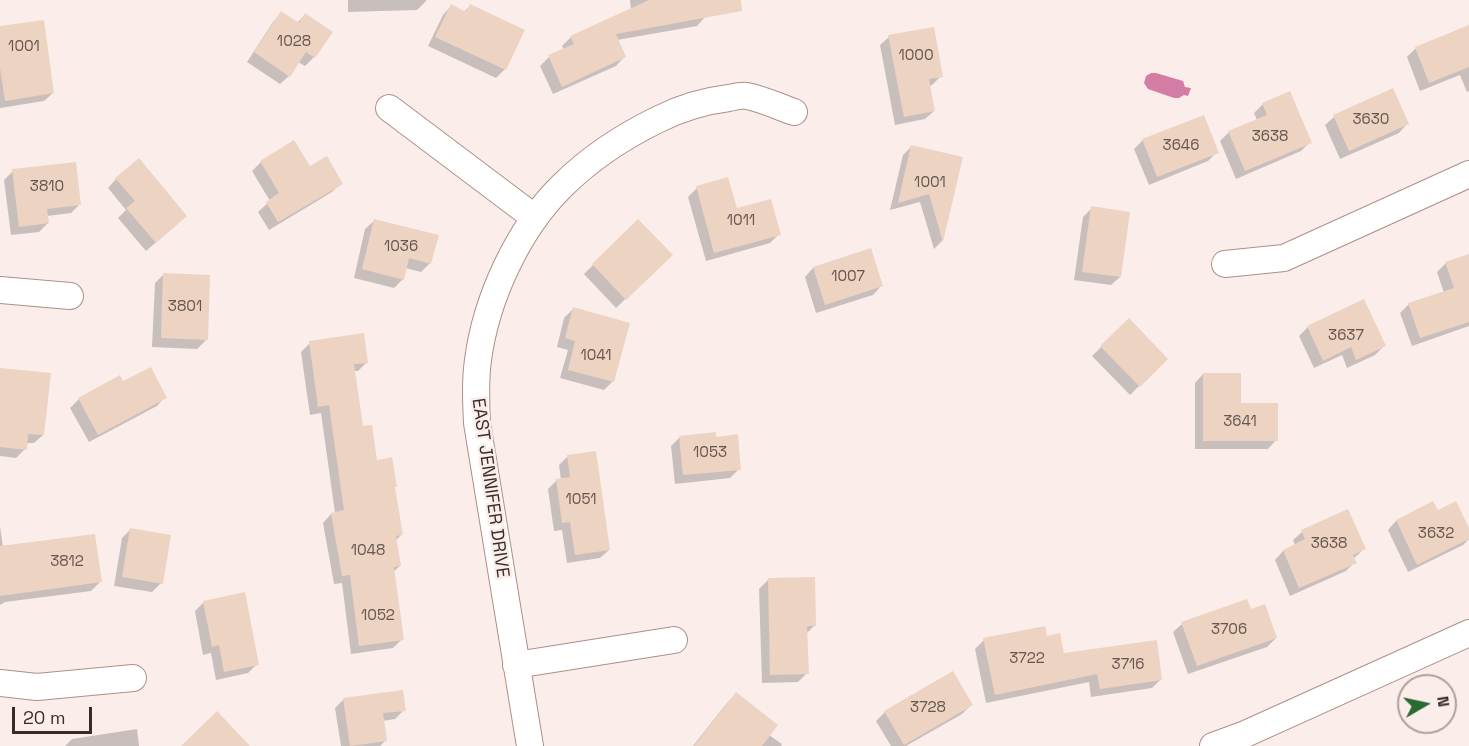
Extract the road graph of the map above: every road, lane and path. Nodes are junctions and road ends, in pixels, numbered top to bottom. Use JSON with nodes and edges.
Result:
{"nodes":[{"id":1,"x":389,"y":108,"type":"dead end"},
{"id":2,"x":794,"y":112,"type":"dead end"},
{"id":3,"x":1469,"y":174,"type":"edge"},
{"id":4,"x":535,"y":218,"type":"junction"},
{"id":5,"x":1225,"y":264,"type":"dead end"},
{"id":6,"x":0,"y":290,"type":"edge"},
{"id":7,"x":70,"y":296,"type":"dead end"},
{"id":8,"x":1469,"y":633,"type":"edge"},
{"id":9,"x":674,"y":640,"type":"dead end"},
{"id":10,"x":516,"y":665,"type":"junction"},
{"id":11,"x":134,"y":678,"type":"dead end"},
{"id":12,"x":0,"y":683,"type":"edge"},
{"id":13,"x":1245,"y":741,"type":"edge"},
{"id":14,"x":530,"y":746,"type":"edge"},
{"id":15,"x":1213,"y":746,"type":"edge"}],
"edges":[{"from":1,"to":4,"type":"street"},
{"from":2,"to":4,"type":"street","name":"EAST JENNIFER DRIVE"},
{"from":3,"to":5,"type":"street"},
{"from":4,"to":10,"type":"street","name":"EAST JENNIFER DRIVE"},
{"from":6,"to":7,"type":"street"},
{"from":8,"to":13,"type":"street"},
{"from":9,"to":10,"type":"street"},
{"from":10,"to":14,"type":"street","name":"EAST JENNIFER DRIVE"},
{"from":11,"to":12,"type":"street"},
{"from":13,"to":15,"type":"street"}]}
